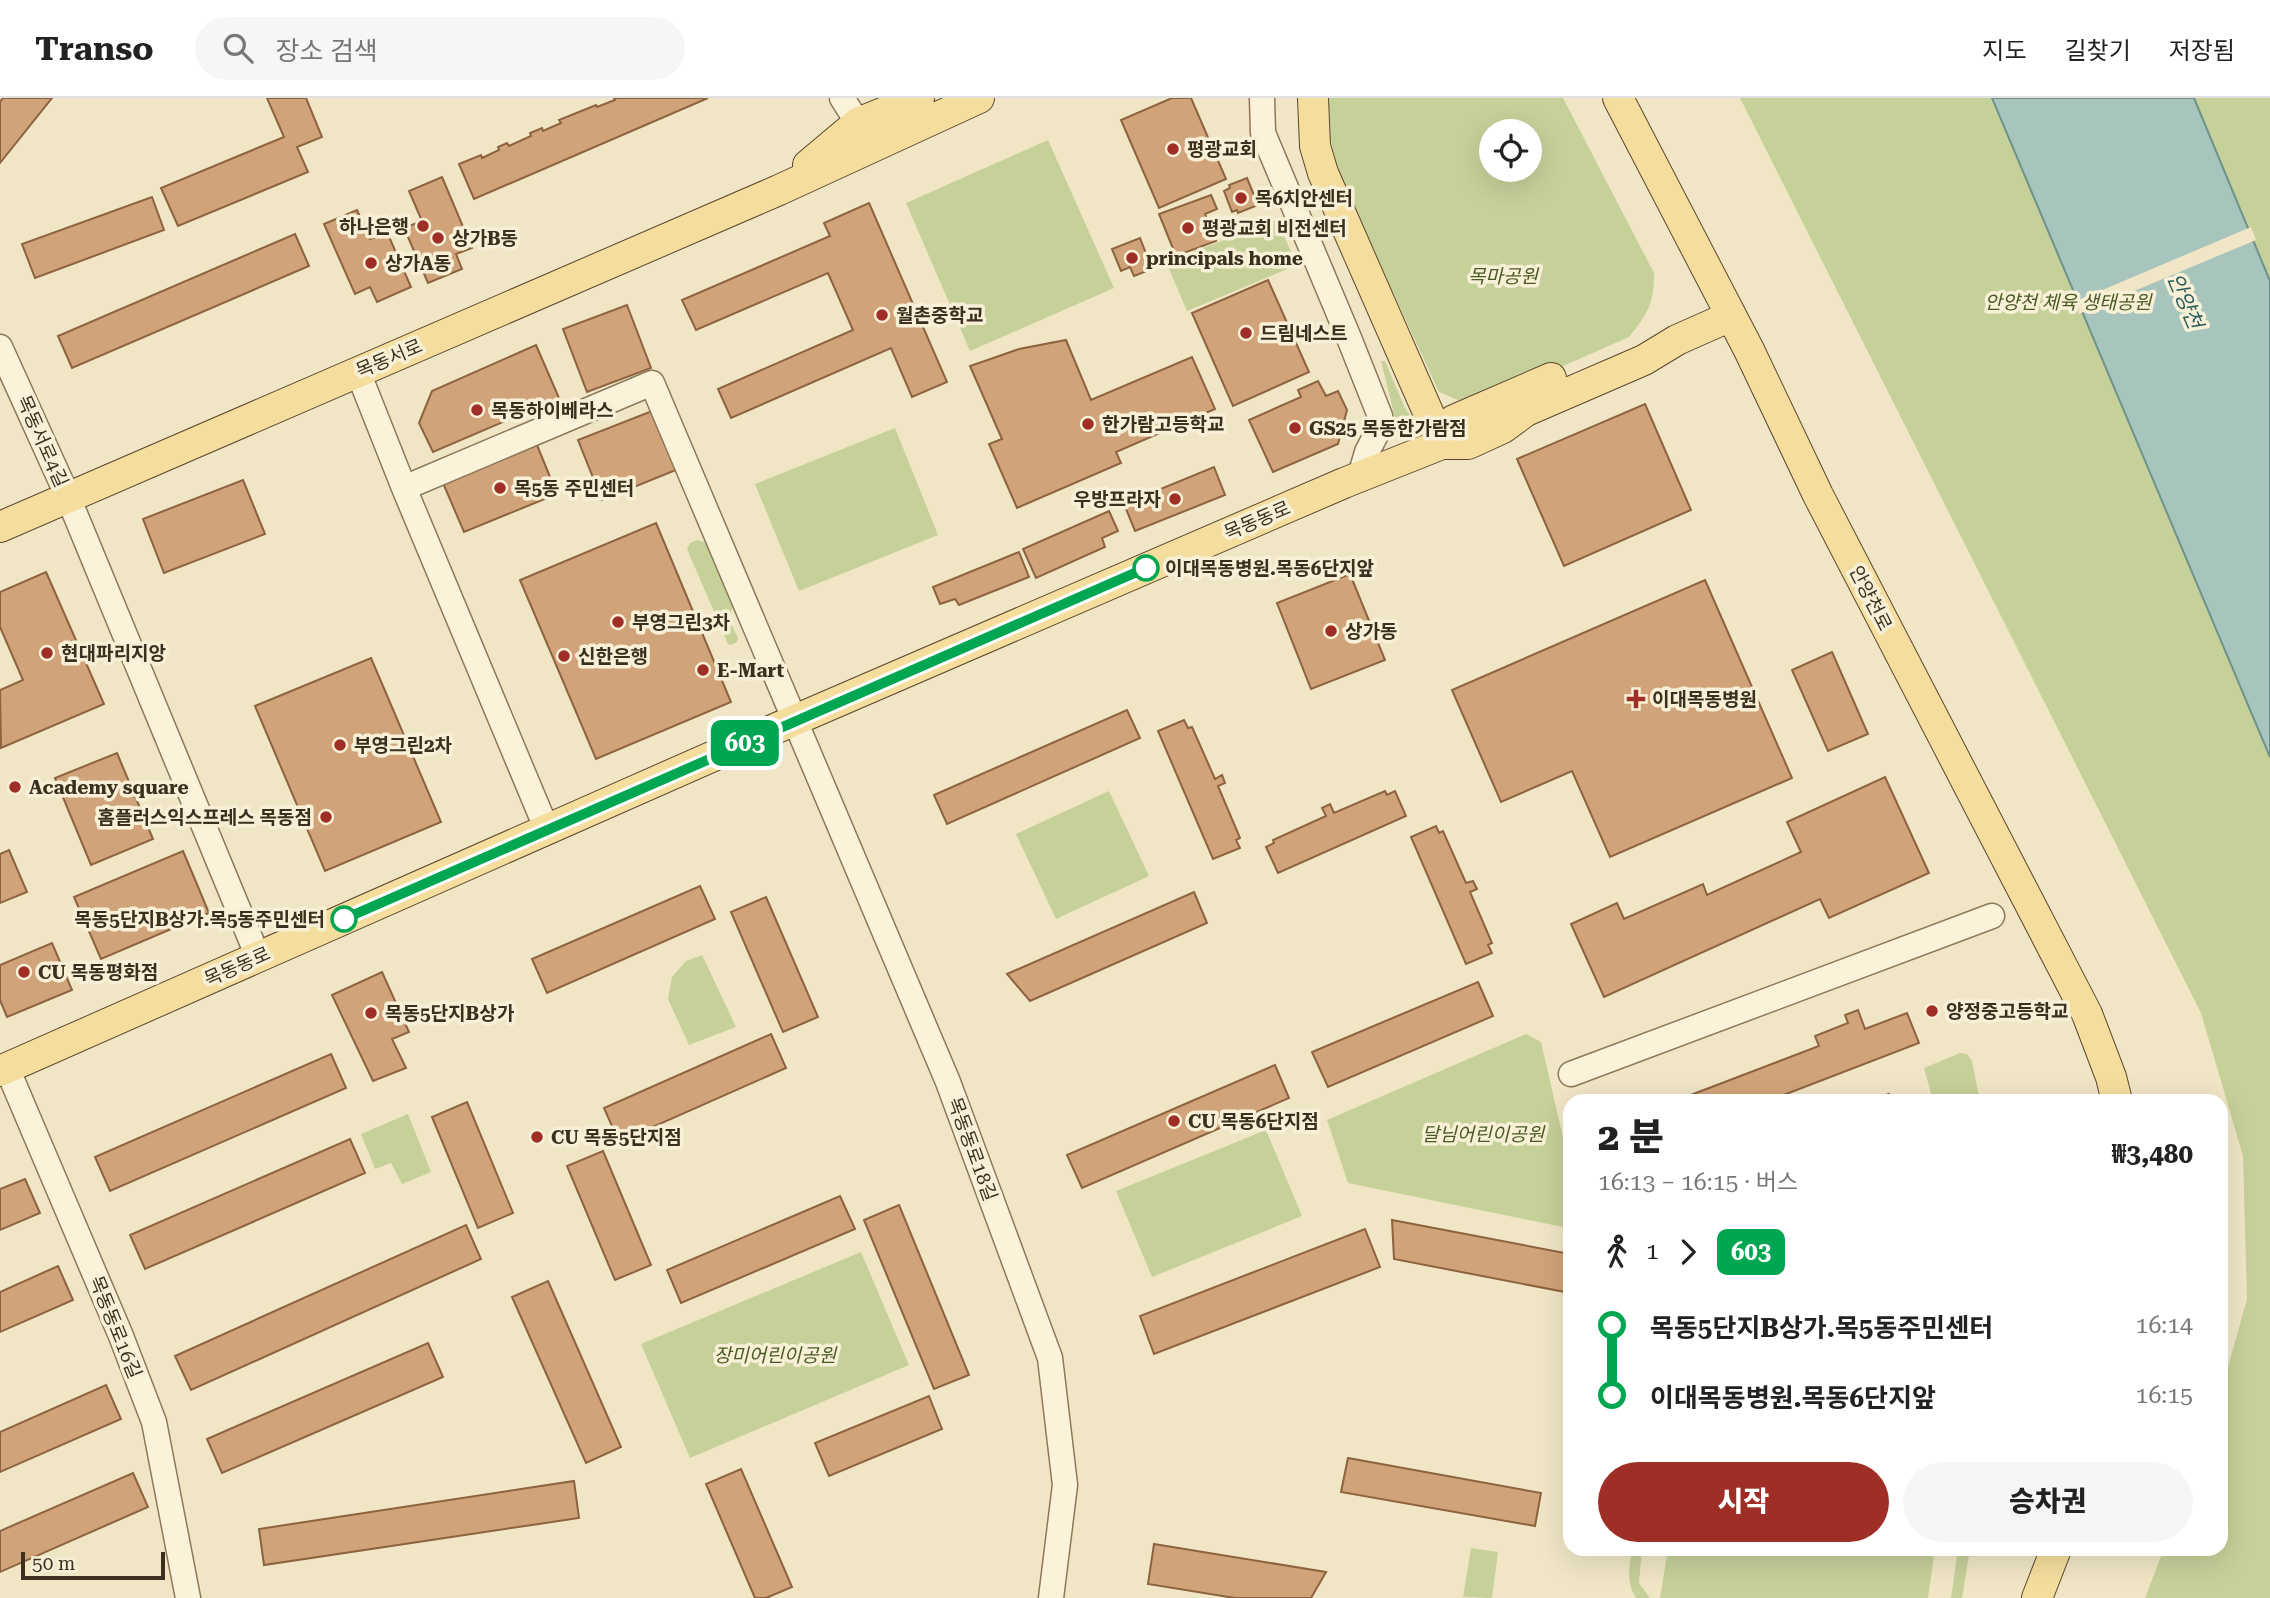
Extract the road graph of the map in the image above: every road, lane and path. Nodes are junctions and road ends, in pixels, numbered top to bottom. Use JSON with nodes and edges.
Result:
{"nodes":[{"id":1,"x":842,"y":98,"type":"edge"},
{"id":2,"x":919,"y":98,"type":"edge"},
{"id":3,"x":1262,"y":98,"type":"edge"},
{"id":4,"x":1313,"y":98,"type":"edge"},
{"id":5,"x":1618,"y":98,"type":"edge"},
{"id":6,"x":966,"y":104,"type":"edge"},
{"id":7,"x":858,"y":123,"type":"junction"},
{"id":8,"x":779,"y":190,"type":"junction"},
{"id":9,"x":1731,"y":316,"type":"junction"},
{"id":10,"x":0,"y":347,"type":"edge"},
{"id":11,"x":358,"y":372,"type":"junction"},
{"id":12,"x":1442,"y":444,"type":"junction"},
{"id":13,"x":1360,"y":476,"type":"junction"},
{"id":14,"x":404,"y":488,"type":"junction"},
{"id":15,"x":68,"y":497,"type":"junction"},
{"id":16,"x":0,"y":527,"type":"edge"},
{"id":17,"x":795,"y":720,"type":"junction"},
{"id":18,"x":547,"y":830,"type":"junction"},
{"id":19,"x":1992,"y":916,"type":"dead end"},
{"id":20,"x":258,"y":957,"type":"junction"},
{"id":21,"x":3,"y":1069,"type":"edge"},
{"id":22,"x":1571,"y":1074,"type":"dead end"},
{"id":23,"x":2116,"y":1094,"type":"edge"},
{"id":24,"x":2053,"y":1556,"type":"edge"},
{"id":25,"x":188,"y":1598,"type":"edge"},
{"id":26,"x":1051,"y":1598,"type":"edge"},
{"id":27,"x":2037,"y":1598,"type":"edge"}],
"edges":[{"from":1,"to":7,"type":"street"},
{"from":2,"to":7,"type":"main road","name":"목동서로"},
{"from":3,"to":13,"type":"street"},
{"from":4,"to":12,"type":"main road"},
{"from":5,"to":9,"type":"main road","name":"안양천로"},
{"from":6,"to":8,"type":"main road","name":"목동서로"},
{"from":7,"to":8,"type":"main road","name":"목동서로"},
{"from":8,"to":11,"type":"main road","name":"목동서로"},
{"from":9,"to":12,"type":"main road","name":"목동동로"},
{"from":9,"to":23,"type":"main road","name":"안양천로"},
{"from":10,"to":15,"type":"street","name":"목동서로4길"},
{"from":11,"to":14,"type":"street"},
{"from":11,"to":15,"type":"main road","name":"목동서로"},
{"from":12,"to":13,"type":"main road","name":"목동동로"},
{"from":13,"to":17,"type":"main road","name":"목동동로"},
{"from":14,"to":17,"type":"street","name":"목동동로18길"},
{"from":14,"to":18,"type":"street"},
{"from":15,"to":16,"type":"main road","name":"목동서로"},
{"from":15,"to":20,"type":"street","name":"목동서로4길"},
{"from":17,"to":18,"type":"main road","name":"목동동로"},
{"from":17,"to":26,"type":"street","name":"목동동로18길"},
{"from":18,"to":20,"type":"main road","name":"목동동로"},
{"from":19,"to":22,"type":"street"},
{"from":20,"to":21,"type":"main road","name":"목동동로"},
{"from":21,"to":25,"type":"street","name":"목동동로16길"},
{"from":24,"to":27,"type":"main road"}]}
